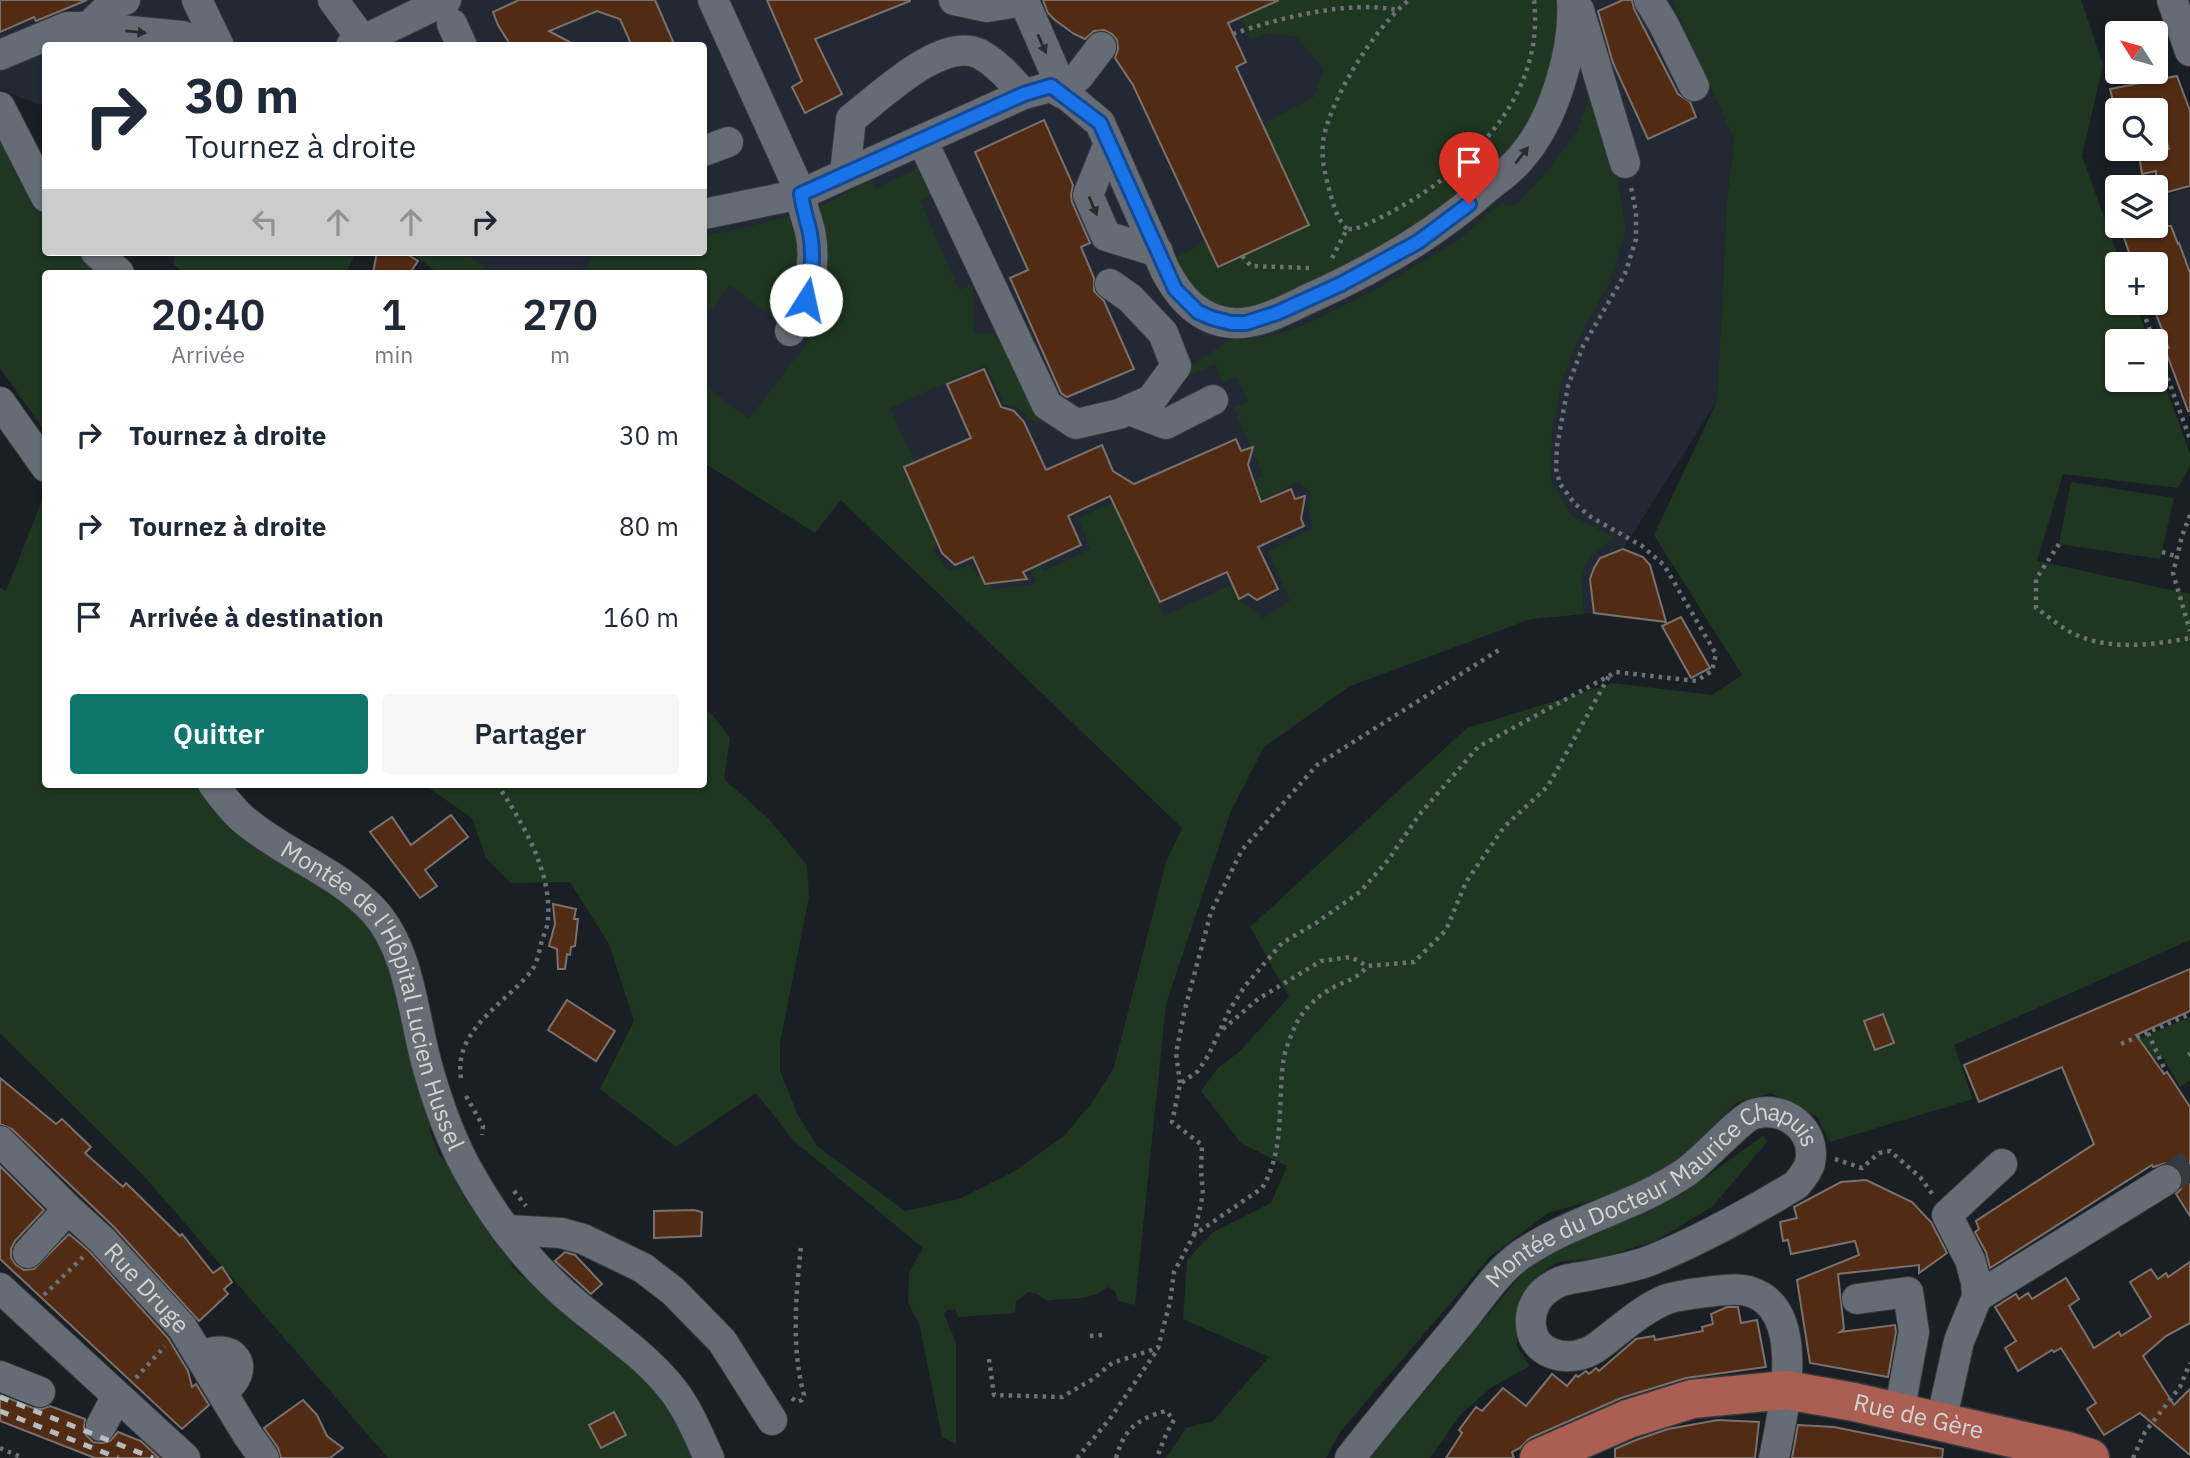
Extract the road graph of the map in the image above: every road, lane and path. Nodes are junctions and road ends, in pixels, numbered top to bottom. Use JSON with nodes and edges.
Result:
{"nodes":[{"id":1,"x":125,"y":0,"type":"edge"},
{"id":2,"x":197,"y":0,"type":"edge"},
{"id":3,"x":333,"y":0,"type":"edge"},
{"id":4,"x":713,"y":0,"type":"edge"},
{"id":5,"x":954,"y":0,"type":"edge"},
{"id":6,"x":1409,"y":0,"type":"edge"},
{"id":7,"x":1534,"y":0,"type":"edge"},
{"id":8,"x":1574,"y":0,"type":"edge"},
{"id":9,"x":1649,"y":0,"type":"edge"},
{"id":10,"x":2172,"y":0,"type":"edge"},
{"id":11,"x":1024,"y":1,"type":"edge"},
{"id":12,"x":1396,"y":10,"type":"junction"},
{"id":13,"x":453,"y":23,"type":"edge"},
{"id":14,"x":89,"y":27,"type":"junction"},
{"id":15,"x":1233,"y":34,"type":"dead end"},
{"id":16,"x":199,"y":42,"type":"edge"},
{"id":17,"x":217,"y":42,"type":"edge"},
{"id":18,"x":359,"y":42,"type":"edge"},
{"id":19,"x":365,"y":42,"type":"edge"},
{"id":20,"x":1101,"y":47,"type":"dead end"},
{"id":21,"x":2190,"y":51,"type":"edge"},
{"id":22,"x":0,"y":55,"type":"edge"},
{"id":23,"x":1693,"y":86,"type":"dead end"},
{"id":24,"x":1060,"y":92,"type":"junction"},
{"id":25,"x":1024,"y":94,"type":"junction"},
{"id":26,"x":0,"y":107,"type":"edge"},
{"id":27,"x":922,"y":140,"type":"junction"},
{"id":28,"x":1109,"y":143,"type":"junction"},
{"id":29,"x":1625,"y":163,"type":"joint"},
{"id":30,"x":845,"y":173,"type":"junction"},
{"id":31,"x":42,"y":190,"type":"edge"},
{"id":32,"x":801,"y":194,"type":"junction"},
{"id":33,"x":707,"y":213,"type":"edge"},
{"id":34,"x":1348,"y":229,"type":"junction"},
{"id":35,"x":1158,"y":252,"type":"junction"},
{"id":36,"x":101,"y":256,"type":"edge"},
{"id":37,"x":1242,"y":256,"type":"dead end"},
{"id":38,"x":117,"y":270,"type":"edge"},
{"id":39,"x":1327,"y":281,"type":"junction"},
{"id":40,"x":1110,"y":285,"type":"dead end"},
{"id":41,"x":790,"y":331,"type":"dead end"},
{"id":42,"x":2168,"y":379,"type":"edge"},
{"id":43,"x":1213,"y":400,"type":"dead end"},
{"id":44,"x":0,"y":401,"type":"edge"},
{"id":45,"x":1129,"y":410,"type":"junction"},
{"id":46,"x":2190,"y":439,"type":"edge"},
{"id":47,"x":42,"y":461,"type":"edge"},
{"id":48,"x":2190,"y":515,"type":"edge"},
{"id":49,"x":2059,"y":544,"type":"dead end"},
{"id":50,"x":2162,"y":552,"type":"dead end"},
{"id":51,"x":2176,"y":556,"type":"junction"},
{"id":52,"x":2190,"y":631,"type":"edge"},
{"id":53,"x":2190,"y":638,"type":"edge"},
{"id":54,"x":1502,"y":648,"type":"dead end"},
{"id":55,"x":1609,"y":675,"type":"junction"},
{"id":56,"x":216,"y":788,"type":"edge"},
{"id":57,"x":499,"y":788,"type":"edge"},
{"id":58,"x":1367,"y":966,"type":"junction"},
{"id":59,"x":2190,"y":1014,"type":"edge"},
{"id":60,"x":1220,"y":1031,"type":"junction"},
{"id":61,"x":2148,"y":1033,"type":"junction"},
{"id":62,"x":2121,"y":1044,"type":"dead end"},
{"id":63,"x":2162,"y":1072,"type":"dead end"},
{"id":64,"x":1180,"y":1084,"type":"junction"},
{"id":65,"x":0,"y":1141,"type":"edge"},
{"id":66,"x":484,"y":1141,"type":"dead end"},
{"id":67,"x":1811,"y":1151,"type":"junction"},
{"id":68,"x":2002,"y":1164,"type":"dead end"},
{"id":69,"x":2166,"y":1180,"type":"tunnel mouth"},
{"id":70,"x":510,"y":1184,"type":"dead end"},
{"id":71,"x":68,"y":1209,"type":"junction"},
{"id":72,"x":1947,"y":1215,"type":"junction"},
{"id":73,"x":506,"y":1230,"type":"junction"},
{"id":74,"x":561,"y":1233,"type":"junction"},
{"id":75,"x":1194,"y":1235,"type":"junction"},
{"id":76,"x":801,"y":1246,"type":"dead end"},
{"id":77,"x":28,"y":1253,"type":"dead end"},
{"id":78,"x":87,"y":1253,"type":"dead end"},
{"id":79,"x":1977,"y":1297,"type":"junction"},
{"id":80,"x":3,"y":1298,"type":"edge"},
{"id":81,"x":40,"y":1299,"type":"dead end"},
{"id":82,"x":1857,"y":1299,"type":"dead end"},
{"id":83,"x":1102,"y":1335,"type":"dead end"},
{"id":84,"x":1090,"y":1336,"type":"dead end"},
{"id":85,"x":172,"y":1338,"type":"dead end"},
{"id":86,"x":1158,"y":1348,"type":"junction"},
{"id":87,"x":989,"y":1359,"type":"dead end"},
{"id":88,"x":2190,"y":1363,"type":"edge"},
{"id":89,"x":0,"y":1376,"type":"edge"},
{"id":90,"x":125,"y":1389,"type":"junction"},
{"id":91,"x":1786,"y":1390,"type":"junction"},
{"id":92,"x":40,"y":1392,"type":"dead end"},
{"id":93,"x":788,"y":1393,"type":"dead end"},
{"id":94,"x":1899,"y":1413,"type":"junction"},
{"id":95,"x":772,"y":1420,"type":"dead end"},
{"id":96,"x":1941,"y":1422,"type":"junction"},
{"id":97,"x":101,"y":1426,"type":"dead end"},
{"id":98,"x":0,"y":1448,"type":"edge"},
{"id":99,"x":23,"y":1458,"type":"edge"},
{"id":100,"x":185,"y":1458,"type":"edge"},
{"id":101,"x":264,"y":1458,"type":"edge"},
{"id":102,"x":709,"y":1458,"type":"edge"},
{"id":103,"x":1077,"y":1458,"type":"edge"},
{"id":104,"x":1116,"y":1458,"type":"edge"},
{"id":105,"x":1157,"y":1458,"type":"edge"},
{"id":106,"x":1350,"y":1458,"type":"edge"},
{"id":107,"x":1539,"y":1458,"type":"edge"},
{"id":108,"x":1774,"y":1458,"type":"edge"},
{"id":109,"x":2090,"y":1458,"type":"edge"},
{"id":110,"x":2133,"y":1458,"type":"edge"}],
"edges":[{"from":1,"to":14,"type":"street"},
{"from":2,"to":17,"type":"street"},
{"from":3,"to":18,"type":"street"},
{"from":4,"to":32,"type":"street"},
{"from":5,"to":11,"type":"street"},
{"from":6,"to":12,"type":"path"},
{"from":7,"to":34,"type":"path"},
{"from":8,"to":29,"type":"street"},
{"from":39,"to":8,"type":"street","one_way":true},
{"from":9,"to":23,"type":"street"},
{"from":10,"to":21,"type":"street"},
{"from":11,"to":24,"type":"street","one_way":true},
{"from":12,"to":15,"type":"path"},
{"from":12,"to":34,"type":"path"},
{"from":13,"to":19,"type":"street"},
{"from":14,"to":16,"type":"street","one_way":true},
{"from":14,"to":22,"type":"street"},
{"from":20,"to":24,"type":"street"},
{"from":24,"to":25,"type":"street"},
{"from":24,"to":28,"type":"street"},
{"from":25,"to":27,"type":"street"},
{"from":25,"to":30,"type":"street"},
{"from":26,"to":31,"type":"street"},
{"from":27,"to":30,"type":"street"},
{"from":27,"to":45,"type":"street"},
{"from":28,"to":35,"type":"street"},
{"from":28,"to":35,"type":"street","one_way":true},
{"from":29,"to":55,"type":"path"},
{"from":30,"to":32,"type":"street"},
{"from":32,"to":33,"type":"street"},
{"from":32,"to":41,"type":"street"},
{"from":34,"to":39,"type":"path"},
{"from":35,"to":39,"type":"street"},
{"from":36,"to":38,"type":"street"},
{"from":37,"to":39,"type":"path"},
{"from":40,"to":45,"type":"street"},
{"from":42,"to":46,"type":"path"},
{"from":43,"to":45,"type":"street"},
{"from":44,"to":47,"type":"street"},
{"from":48,"to":51,"type":"path"},
{"from":49,"to":53,"type":"path"},
{"from":50,"to":51,"type":"path"},
{"from":51,"to":52,"type":"path"},
{"from":54,"to":64,"type":"path"},
{"from":55,"to":58,"type":"path"},
{"from":55,"to":60,"type":"path"},
{"from":56,"to":73,"type":"street","name":"Montée de l'Hôpital Lucien Hussel"},
{"from":57,"to":66,"type":"path"},
{"from":58,"to":60,"type":"path"},
{"from":58,"to":75,"type":"path"},
{"from":59,"to":61,"type":"path"},
{"from":60,"to":64,"type":"path"},
{"from":61,"to":62,"type":"path"},
{"from":61,"to":63,"type":"path"},
{"from":64,"to":75,"type":"path"},
{"from":65,"to":71,"type":"street","name":"Rue Druge"},
{"from":67,"to":72,"type":"path"},
{"from":67,"to":91,"type":"street","name":"Montée du Docteur Maurice Chapuis"},
{"from":67,"to":106,"type":"street","name":"Montée du Docteur Maurice Chapuis"},
{"from":68,"to":72,"type":"street"},
{"from":69,"to":79,"type":"street"},
{"from":70,"to":74,"type":"path"},
{"from":71,"to":77,"type":"street"},
{"from":71,"to":101,"type":"street","name":"Rue Druge"},
{"from":72,"to":79,"type":"street"},
{"from":73,"to":74,"type":"street"},
{"from":73,"to":102,"type":"street"},
{"from":74,"to":95,"type":"street"},
{"from":75,"to":86,"type":"path"},
{"from":76,"to":93,"type":"path"},
{"from":78,"to":81,"type":"path"},
{"from":79,"to":96,"type":"street"},
{"from":80,"to":90,"type":"street"},
{"from":82,"to":94,"type":"street"},
{"from":83,"to":84,"type":"path"},
{"from":85,"to":90,"type":"path"},
{"from":86,"to":87,"type":"path"},
{"from":86,"to":103,"type":"path"},
{"from":88,"to":110,"type":"path"},
{"from":89,"to":92,"type":"street"},
{"from":90,"to":97,"type":"street"},
{"from":90,"to":100,"type":"street"},
{"from":91,"to":94,"type":"main road","name":"Rue de Gère"},
{"from":91,"to":107,"type":"main road","name":"Rue de Gère"},
{"from":91,"to":108,"type":"street","name":"Montée du Docteur Maurice Chapuis"},
{"from":94,"to":96,"type":"main road","name":"Rue de Gère"},
{"from":96,"to":109,"type":"main road","name":"Rue de Gère"},
{"from":98,"to":99,"type":"path"},
{"from":104,"to":105,"type":"path"}]}
